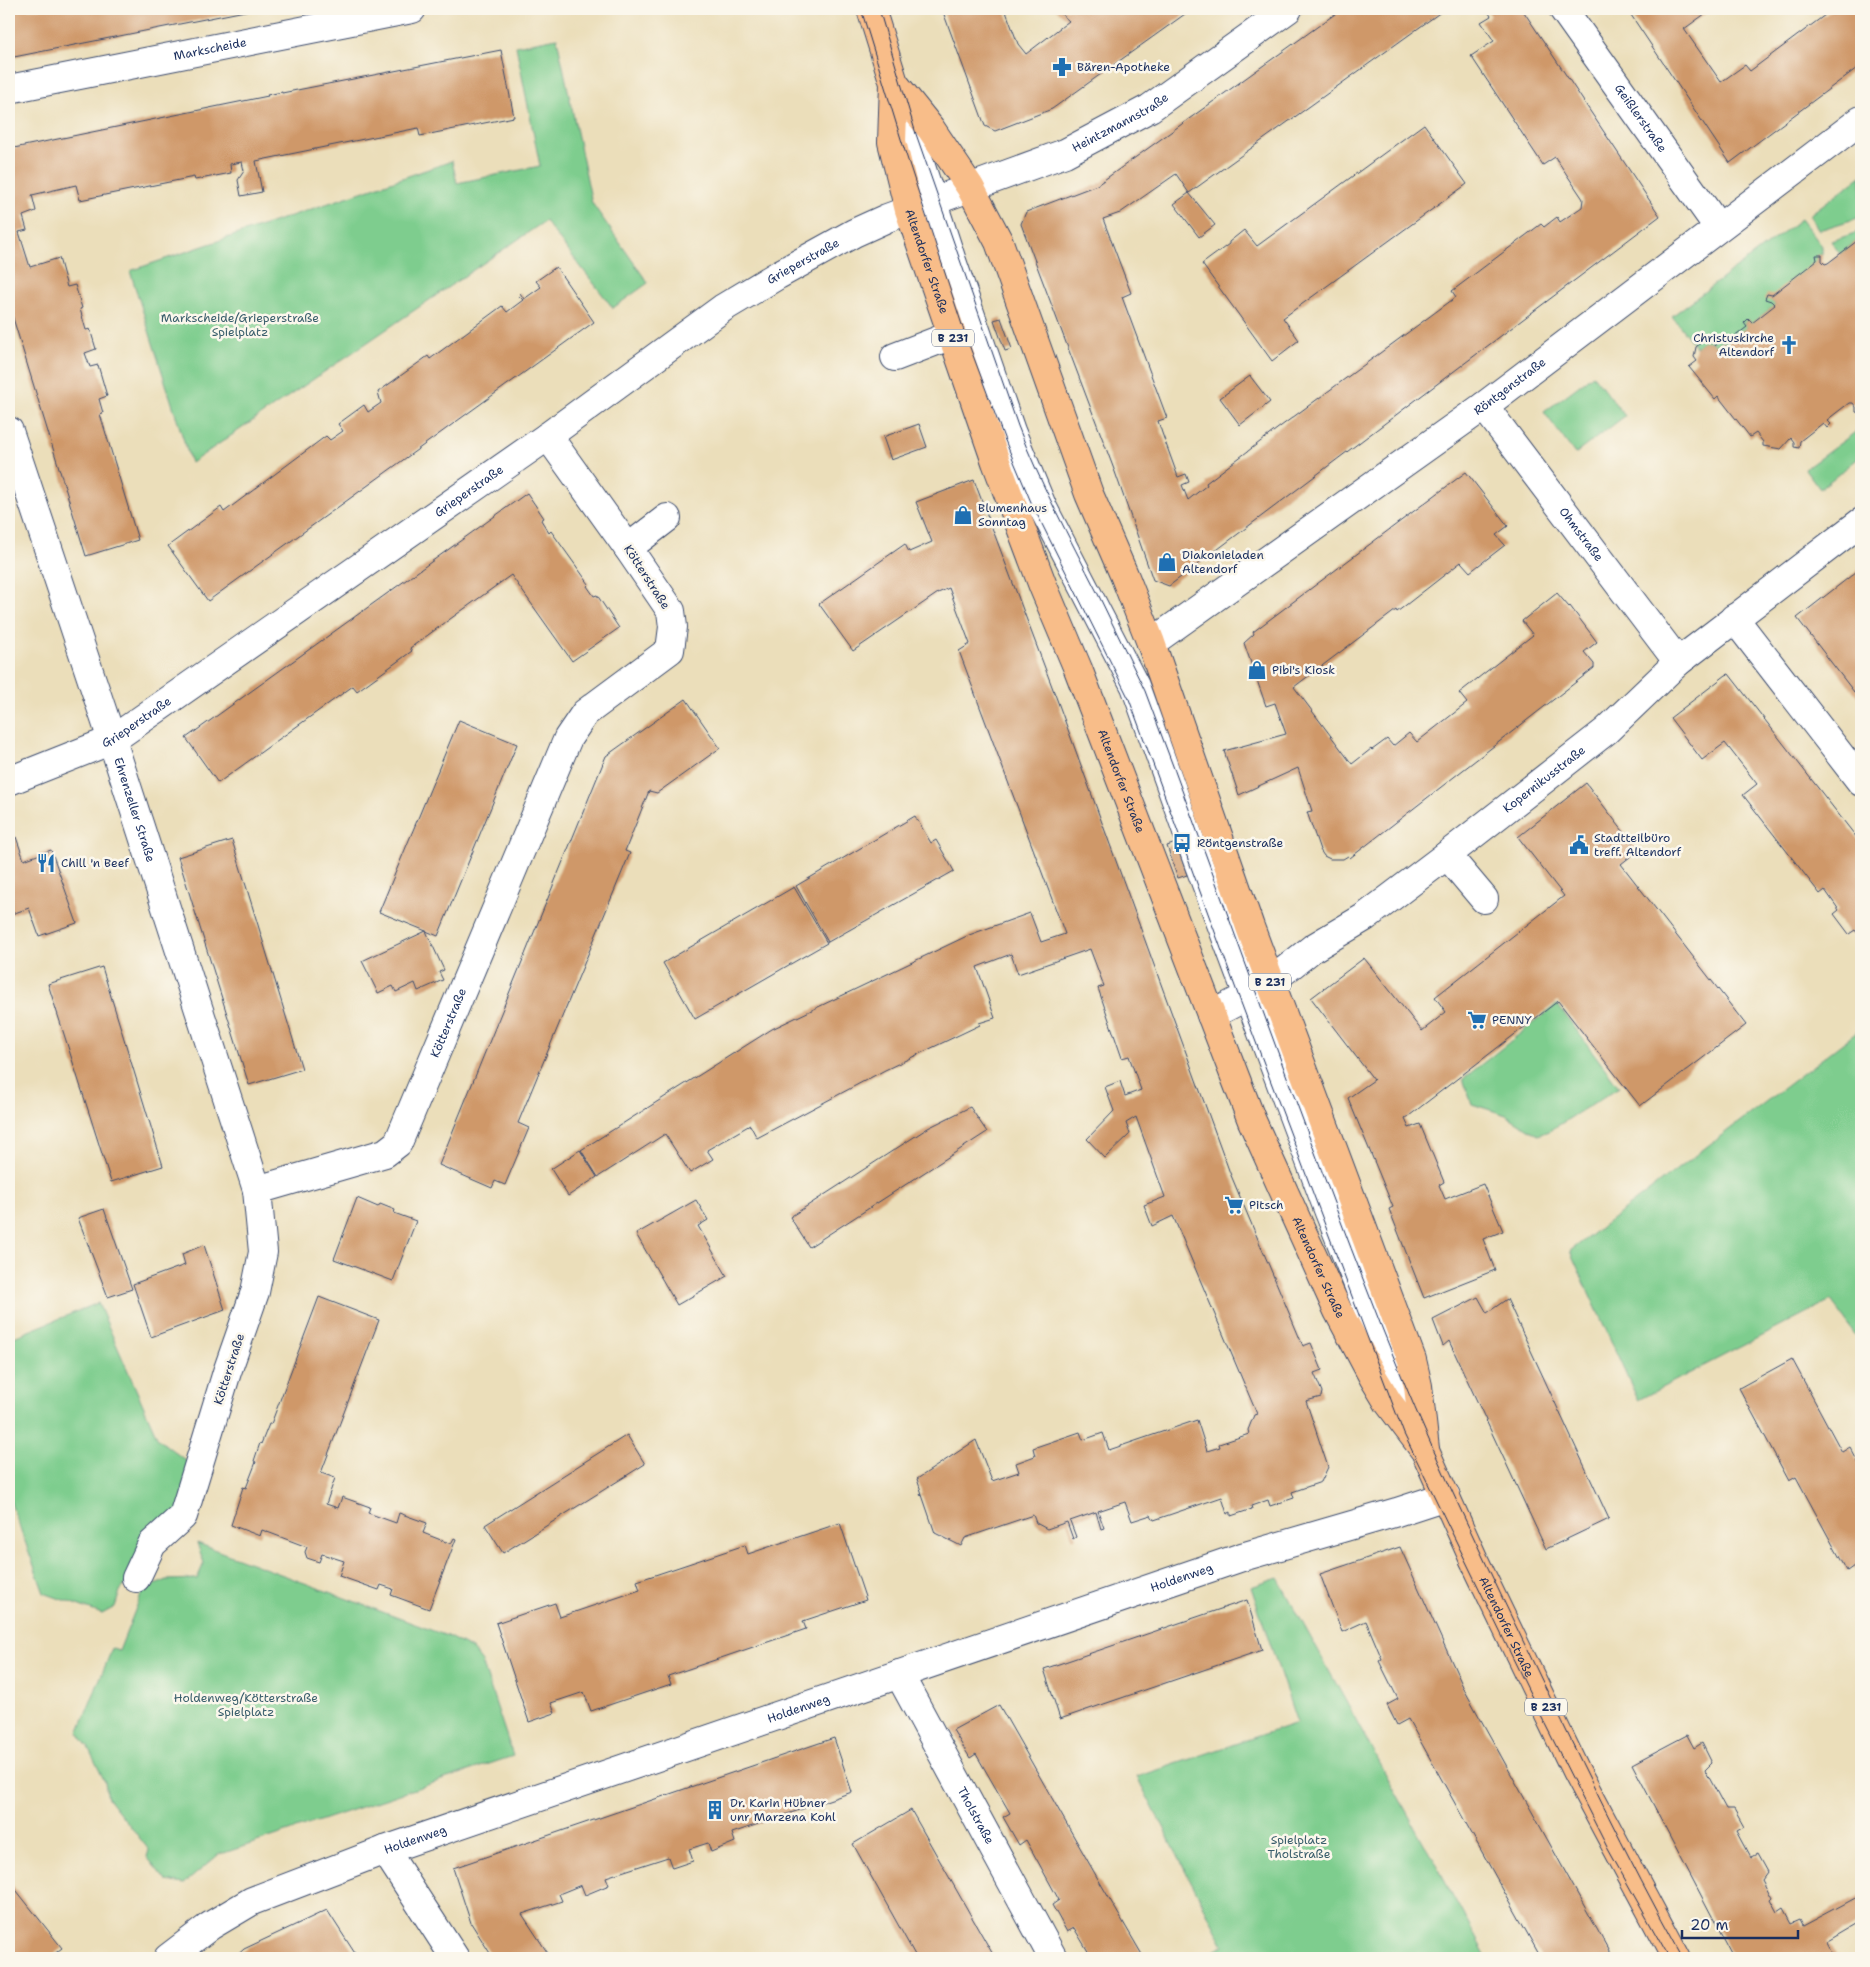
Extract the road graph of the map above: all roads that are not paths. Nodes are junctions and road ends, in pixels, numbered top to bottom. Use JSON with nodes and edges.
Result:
{"nodes":[{"id":1,"x":412,"y":9,"type":"edge"},
{"id":2,"x":871,"y":9,"type":"edge"},
{"id":3,"x":1288,"y":9,"type":"edge"},
{"id":4,"x":1563,"y":9,"type":"edge"},
{"id":5,"x":894,"y":83,"type":"junction"},
{"id":6,"x":9,"y":89,"type":"edge"},
{"id":7,"x":1861,"y":120,"type":"edge"},
{"id":8,"x":970,"y":187,"type":"junction"},
{"id":9,"x":920,"y":205,"type":"junction"},
{"id":10,"x":1718,"y":227,"type":"junction"},
{"id":11,"x":952,"y":335,"type":"junction"},
{"id":12,"x":895,"y":357,"type":"dead end"},
{"id":13,"x":1484,"y":406,"type":"junction"},
{"id":14,"x":9,"y":431,"type":"edge"},
{"id":15,"x":548,"y":436,"type":"junction"},
{"id":16,"x":666,"y":518,"type":"dead end"},
{"id":17,"x":1861,"y":522,"type":"edge"},
{"id":18,"x":628,"y":548,"type":"junction"},
{"id":19,"x":1734,"y":618,"type":"junction"},
{"id":20,"x":1151,"y":643,"type":"junction"},
{"id":21,"x":1678,"y":662,"type":"junction"},
{"id":22,"x":112,"y":740,"type":"junction"},
{"id":23,"x":9,"y":781,"type":"edge"},
{"id":24,"x":1861,"y":782,"type":"edge"},
{"id":25,"x":1448,"y":856,"type":"junction"},
{"id":26,"x":1484,"y":899,"type":"dead end"},
{"id":27,"x":1259,"y":988,"type":"junction"},
{"id":28,"x":1211,"y":1015,"type":"junction"},
{"id":29,"x":257,"y":1190,"type":"junction"},
{"id":30,"x":1425,"y":1451,"type":"junction"},
{"id":31,"x":1446,"y":1496,"type":"junction"},
{"id":32,"x":136,"y":1578,"type":"dead end"},
{"id":33,"x":899,"y":1674,"type":"junction"},
{"id":34,"x":385,"y":1850,"type":"junction"},
{"id":35,"x":168,"y":1958,"type":"edge"},
{"id":36,"x":455,"y":1958,"type":"edge"},
{"id":37,"x":1053,"y":1958,"type":"edge"},
{"id":38,"x":1676,"y":1958,"type":"edge"}],
"edges":[{"from":1,"to":6,"type":"street","name":"Markscheide"},
{"from":2,"to":5,"type":"main road","name":"Altendorfer Straße","number":"B 231"},
{"from":3,"to":8,"type":"street","name":"Heintzmannstraße"},
{"from":4,"to":10,"type":"street","name":"Geißlerstraße"},
{"from":5,"to":8,"type":"main road","name":"Altendorfer Straße","number":"B 231"},
{"from":5,"to":9,"type":"main road","name":"Altendorfer Straße","number":"B 231"},
{"from":7,"to":10,"type":"street","name":"Röntgenstraße"},
{"from":8,"to":9,"type":"street","name":"Heintzmannstraße"},
{"from":8,"to":20,"type":"main road","name":"Altendorfer Straße","number":"B 231"},
{"from":9,"to":11,"type":"main road","name":"Altendorfer Straße","number":"B 231"},
{"from":9,"to":15,"type":"street","name":"Grieperstraße"},
{"from":9,"to":27,"type":"street"},
{"from":10,"to":13,"type":"street","name":"Röntgenstraße"},
{"from":11,"to":12,"type":"street"},
{"from":11,"to":28,"type":"main road","name":"Altendorfer Straße","number":"B 231"},
{"from":13,"to":20,"type":"street","name":"Röntgenstraße"},
{"from":13,"to":21,"type":"street","name":"Ohmstraße"},
{"from":14,"to":22,"type":"street","name":"Ehrenzeller Straße"},
{"from":15,"to":18,"type":"street","name":"Kötterstraße"},
{"from":15,"to":22,"type":"street","name":"Grieperstraße"},
{"from":16,"to":18,"type":"street"},
{"from":17,"to":19,"type":"street","name":"Kopernikusstraße"},
{"from":18,"to":29,"type":"street","name":"Kötterstraße"},
{"from":19,"to":21,"type":"street","name":"Kopernikusstraße"},
{"from":19,"to":24,"type":"street"},
{"from":20,"to":27,"type":"main road","name":"Altendorfer Straße","number":"B 231"},
{"from":21,"to":25,"type":"street","name":"Kopernikusstraße"},
{"from":22,"to":23,"type":"street","name":"Grieperstraße"},
{"from":22,"to":29,"type":"street","name":"Ehrenzeller Straße"},
{"from":25,"to":26,"type":"street"},
{"from":25,"to":27,"type":"street","name":"Kopernikusstraße"},
{"from":27,"to":28,"type":"street","name":"Kopernikusstraße"},
{"from":27,"to":30,"type":"main road","name":"Altendorfer Straße","number":"B 231"},
{"from":28,"to":30,"type":"main road","name":"Altendorfer Straße","number":"B 231"},
{"from":29,"to":32,"type":"street","name":"Kötterstraße"},
{"from":30,"to":31,"type":"main road","name":"Altendorfer Straße","number":"B 231"},
{"from":31,"to":33,"type":"street","name":"Holdenweg"},
{"from":31,"to":38,"type":"main road","name":"Altendorfer Straße","number":"B 231"},
{"from":33,"to":34,"type":"street","name":"Holdenweg"},
{"from":33,"to":37,"type":"street","name":"Tholstraße"},
{"from":34,"to":35,"type":"street","name":"Holdenweg"},
{"from":34,"to":36,"type":"street"}]}
